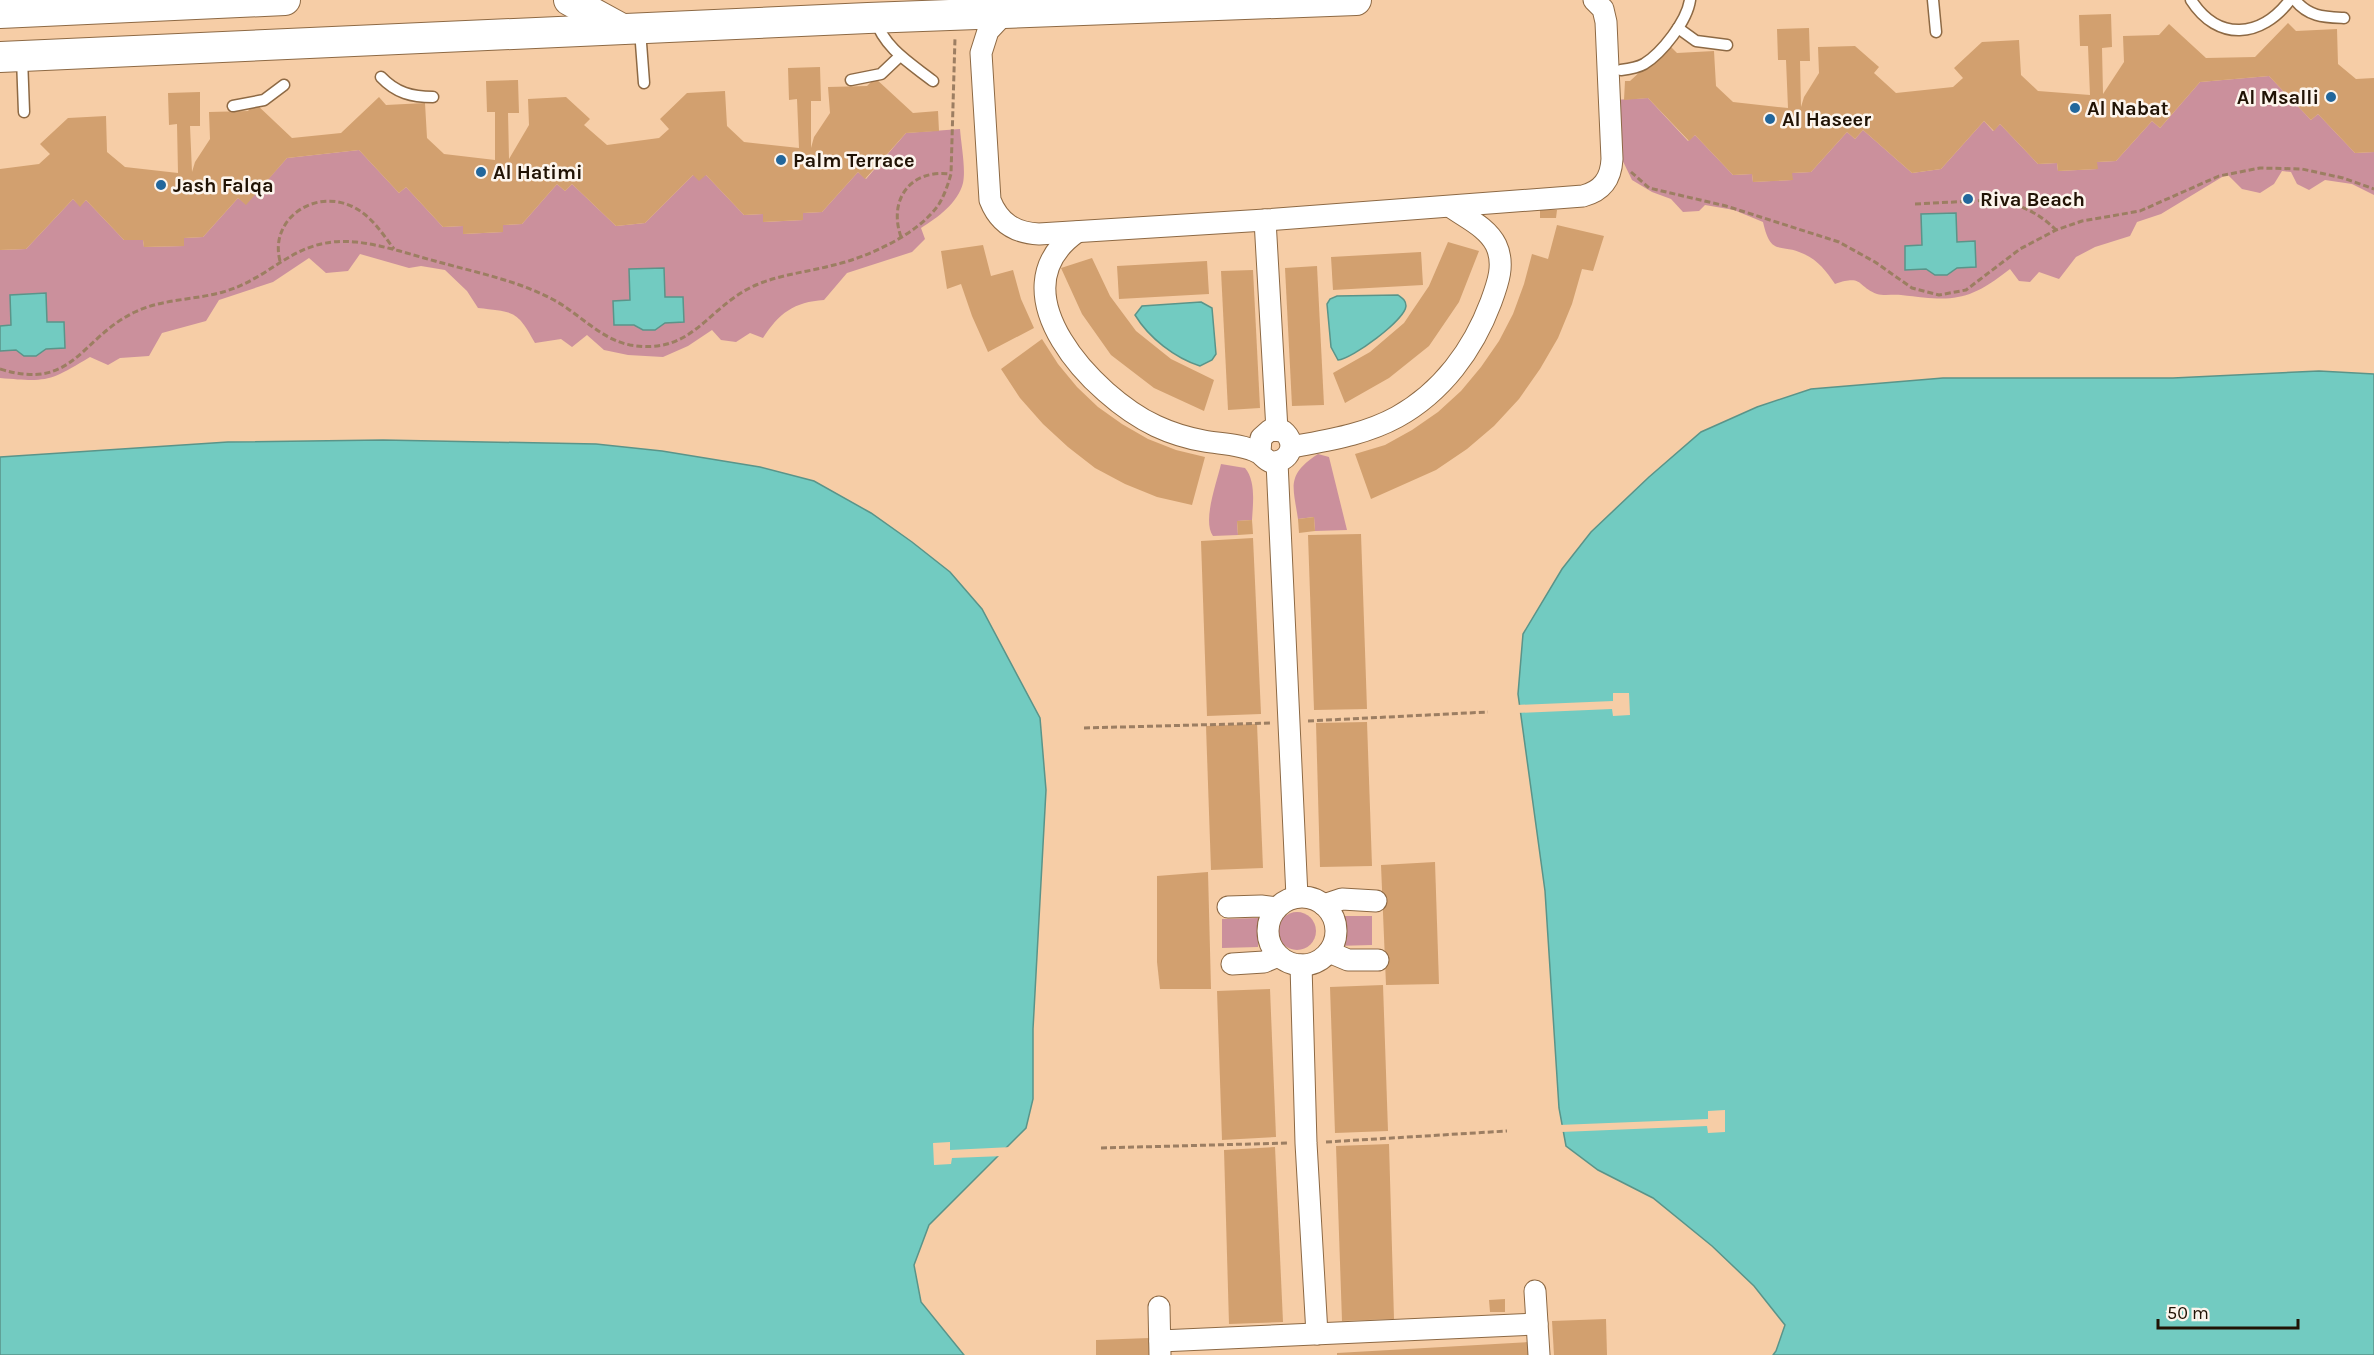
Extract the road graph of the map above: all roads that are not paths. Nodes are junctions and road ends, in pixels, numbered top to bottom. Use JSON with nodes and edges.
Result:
{"nodes":[{"id":1,"x":285,"y":0,"type":"edge"},
{"id":2,"x":569,"y":0,"type":"edge"},
{"id":3,"x":1356,"y":0,"type":"edge"},
{"id":4,"x":1594,"y":0,"type":"edge"},
{"id":5,"x":1690,"y":0,"type":"edge"},
{"id":6,"x":1934,"y":0,"type":"edge"},
{"id":7,"x":2190,"y":0,"type":"edge"},
{"id":8,"x":2290,"y":0,"type":"edge"},
{"id":9,"x":2295,"y":0,"type":"edge"},
{"id":10,"x":1304,"y":1,"type":"edge"},
{"id":11,"x":1266,"y":2,"type":"edge"},
{"id":12,"x":139,"y":6,"type":"junction"},
{"id":13,"x":0,"y":13,"type":"edge"},
{"id":14,"x":1004,"y":14,"type":"junction"},
{"id":15,"x":875,"y":18,"type":"junction"},
{"id":16,"x":2344,"y":18,"type":"dead end"},
{"id":17,"x":1678,"y":28,"type":"junction"},
{"id":18,"x":631,"y":29,"type":"junction"},
{"id":19,"x":1936,"y":32,"type":"dead end"},
{"id":20,"x":1727,"y":45,"type":"dead end"},
{"id":21,"x":75,"y":53,"type":"junction"},
{"id":22,"x":11,"y":56,"type":"edge"},
{"id":23,"x":900,"y":56,"type":"junction"},
{"id":24,"x":1621,"y":70,"type":"dead end"},
{"id":25,"x":381,"y":77,"type":"dead end"},
{"id":26,"x":851,"y":80,"type":"dead end"},
{"id":27,"x":933,"y":81,"type":"dead end"},
{"id":28,"x":644,"y":83,"type":"dead end"},
{"id":29,"x":284,"y":85,"type":"dead end"},
{"id":30,"x":433,"y":97,"type":"dead end"},
{"id":31,"x":233,"y":106,"type":"dead end"},
{"id":32,"x":24,"y":112,"type":"dead end"},
{"id":33,"x":1451,"y":207,"type":"junction"},
{"id":34,"x":1265,"y":220,"type":"junction"},
{"id":35,"x":1077,"y":232,"type":"junction"},
{"id":36,"x":1277,"y":430,"type":"junction"},
{"id":37,"x":1292,"y":447,"type":"junction"},
{"id":38,"x":1269,"y":457,"type":"junction"},
{"id":39,"x":1297,"y":897,"type":"junction"},
{"id":40,"x":1376,"y":901,"type":"dead end"},
{"id":41,"x":1324,"y":905,"type":"junction"},
{"id":42,"x":1228,"y":907,"type":"dead end"},
{"id":43,"x":1276,"y":908,"type":"junction"},
{"id":44,"x":1329,"y":952,"type":"junction"},
{"id":45,"x":1278,"y":956,"type":"junction"},
{"id":46,"x":1378,"y":960,"type":"dead end"},
{"id":47,"x":1232,"y":964,"type":"dead end"},
{"id":48,"x":1301,"y":965,"type":"junction"},
{"id":49,"x":1535,"y":1291,"type":"dead end"},
{"id":50,"x":1159,"y":1307,"type":"dead end"},
{"id":51,"x":1537,"y":1324,"type":"junction"},
{"id":52,"x":1317,"y":1334,"type":"junction"},
{"id":53,"x":1160,"y":1348,"type":"edge"},
{"id":54,"x":1539,"y":1355,"type":"edge"}],
"edges":[{"from":1,"to":12,"type":"street"},
{"from":2,"to":18,"type":"street"},
{"from":3,"to":10,"type":"street"},
{"from":4,"to":33,"type":"street"},
{"from":5,"to":17,"type":"lane"},
{"from":6,"to":19,"type":"lane"},
{"from":7,"to":8,"type":"lane"},
{"from":9,"to":16,"type":"lane"},
{"from":10,"to":11,"type":"street"},
{"from":11,"to":14,"type":"street"},
{"from":12,"to":13,"type":"street"},
{"from":12,"to":21,"type":"street"},
{"from":14,"to":15,"type":"street"},
{"from":14,"to":35,"type":"street"},
{"from":15,"to":18,"type":"street"},
{"from":15,"to":23,"type":"lane"},
{"from":17,"to":20,"type":"lane"},
{"from":17,"to":24,"type":"lane"},
{"from":18,"to":21,"type":"street"},
{"from":18,"to":28,"type":"lane"},
{"from":21,"to":22,"type":"street"},
{"from":22,"to":32,"type":"lane"},
{"from":23,"to":26,"type":"lane"},
{"from":23,"to":27,"type":"lane"},
{"from":25,"to":30,"type":"lane"},
{"from":29,"to":31,"type":"lane"},
{"from":33,"to":34,"type":"street"},
{"from":33,"to":37,"type":"street"},
{"from":34,"to":35,"type":"street"},
{"from":34,"to":36,"type":"street"},
{"from":35,"to":38,"type":"street"},
{"from":36,"to":37,"type":"street"},
{"from":36,"to":38,"type":"street"},
{"from":37,"to":38,"type":"street"},
{"from":38,"to":39,"type":"street"},
{"from":39,"to":41,"type":"street"},
{"from":39,"to":43,"type":"street"},
{"from":40,"to":41,"type":"street"},
{"from":41,"to":44,"type":"street"},
{"from":42,"to":43,"type":"street"},
{"from":43,"to":45,"type":"street"},
{"from":44,"to":46,"type":"street"},
{"from":44,"to":48,"type":"street"},
{"from":45,"to":47,"type":"street"},
{"from":45,"to":48,"type":"street"},
{"from":48,"to":52,"type":"street"},
{"from":49,"to":51,"type":"street"},
{"from":50,"to":53,"type":"street"},
{"from":51,"to":52,"type":"street"},
{"from":51,"to":54,"type":"street"},
{"from":52,"to":53,"type":"street"}]}
